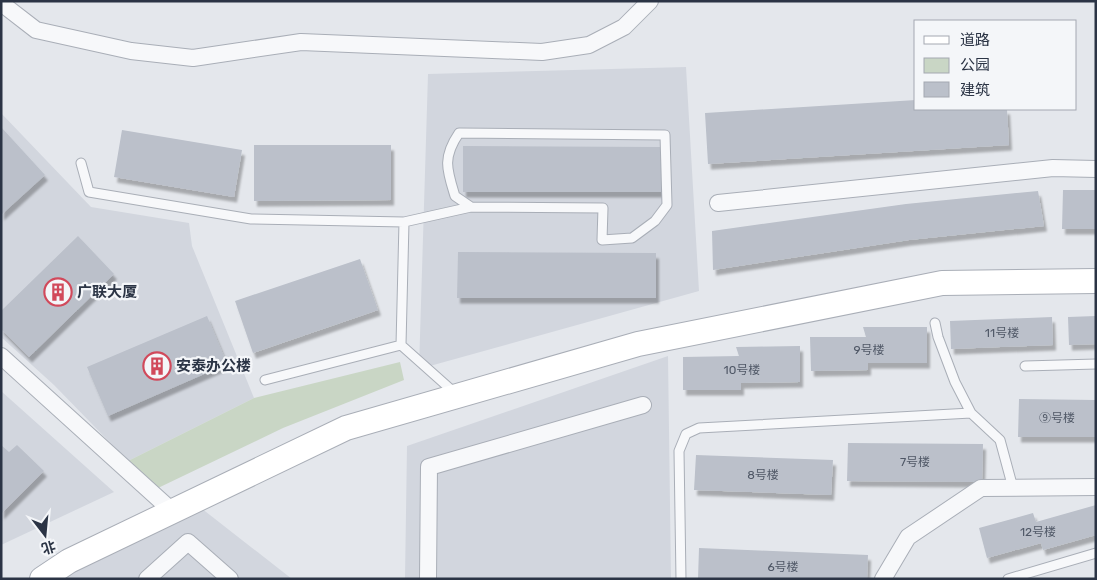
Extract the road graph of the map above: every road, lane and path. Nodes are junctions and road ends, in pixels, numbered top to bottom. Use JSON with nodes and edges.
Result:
{"nodes":[{"id":1,"x":650,"y":1,"type":"edge"},
{"id":2,"x":1,"y":3,"type":"edge"},
{"id":3,"x":81,"y":163,"type":"dead end"},
{"id":4,"x":1096,"y":169,"type":"edge"},
{"id":5,"x":718,"y":203,"type":"dead end"},
{"id":6,"x":470,"y":207,"type":"junction"},
{"id":7,"x":404,"y":222,"type":"junction"},
{"id":8,"x":1096,"y":281,"type":"edge"},
{"id":9,"x":936,"y":323,"type":"dead end"},
{"id":10,"x":401,"y":345,"type":"junction"},
{"id":11,"x":1,"y":356,"type":"edge"},
{"id":12,"x":1096,"y":364,"type":"edge"},
{"id":13,"x":1025,"y":366,"type":"dead end"},
{"id":14,"x":265,"y":380,"type":"dead end"},
{"id":15,"x":458,"y":396,"type":"junction"},
{"id":16,"x":643,"y":405,"type":"dead end"},
{"id":17,"x":972,"y":413,"type":"junction"},
{"id":18,"x":1096,"y":487,"type":"edge"},
{"id":19,"x":1014,"y":488,"type":"junction"},
{"id":20,"x":172,"y":511,"type":"junction"},
{"id":21,"x":1096,"y":553,"type":"edge"},
{"id":22,"x":42,"y":579,"type":"edge"},
{"id":23,"x":147,"y":579,"type":"edge"},
{"id":24,"x":230,"y":579,"type":"edge"},
{"id":25,"x":428,"y":579,"type":"edge"},
{"id":26,"x":681,"y":579,"type":"edge"},
{"id":27,"x":883,"y":579,"type":"edge"},
{"id":28,"x":1008,"y":579,"type":"edge"}],
"edges":[{"from":1,"to":2,"type":"street"},
{"from":3,"to":7,"type":"lane"},
{"from":4,"to":5,"type":"street"},
{"from":6,"to":6,"type":"lane"},
{"from":6,"to":7,"type":"lane"},
{"from":7,"to":10,"type":"lane"},
{"from":8,"to":15,"type":"street"},
{"from":9,"to":17,"type":"lane"},
{"from":10,"to":14,"type":"lane"},
{"from":10,"to":15,"type":"lane"},
{"from":11,"to":20,"type":"street"},
{"from":12,"to":13,"type":"lane"},
{"from":15,"to":20,"type":"street"},
{"from":16,"to":25,"type":"street"},
{"from":17,"to":19,"type":"lane"},
{"from":17,"to":26,"type":"lane"},
{"from":18,"to":19,"type":"street"},
{"from":19,"to":27,"type":"street"},
{"from":20,"to":22,"type":"street"},
{"from":21,"to":28,"type":"lane"},
{"from":23,"to":24,"type":"street"}]}
